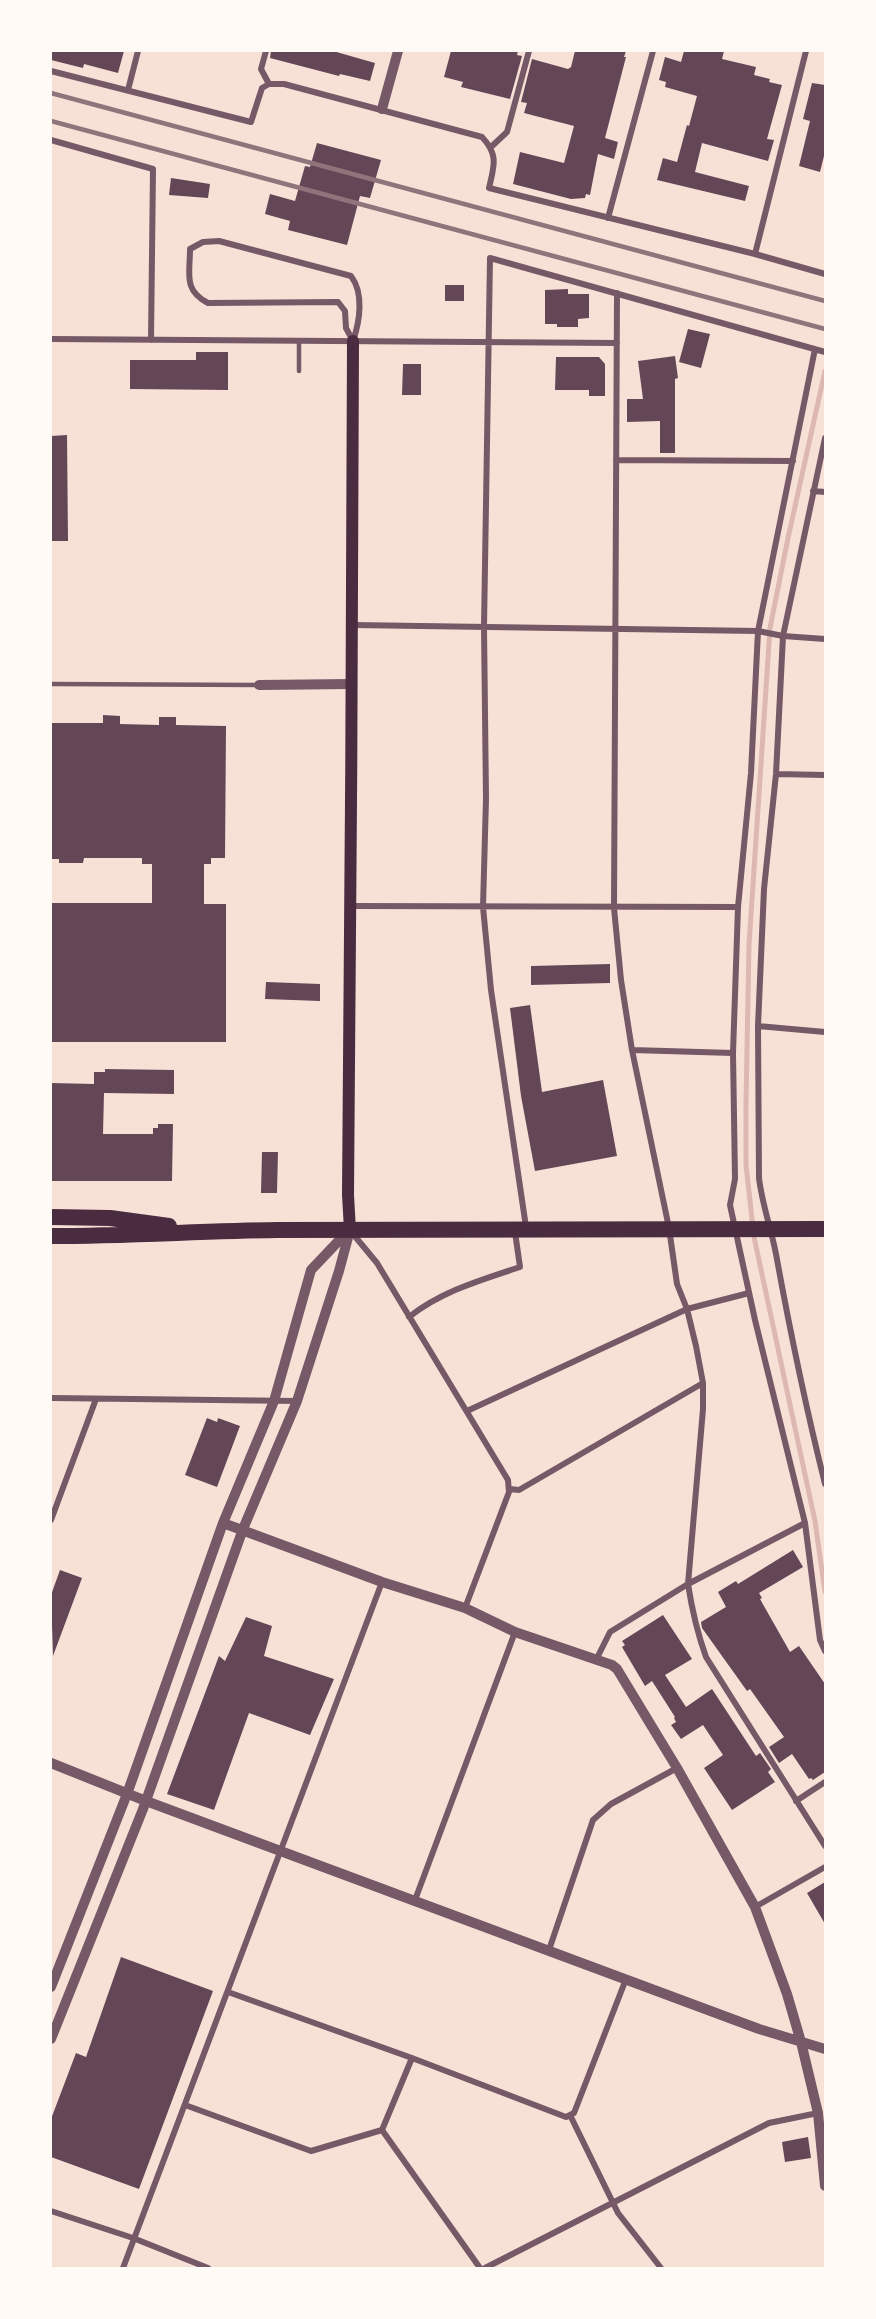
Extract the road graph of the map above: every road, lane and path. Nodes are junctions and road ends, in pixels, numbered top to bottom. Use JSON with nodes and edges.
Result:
{"nodes":[{"id":1,"x":138,"y":51,"type":"edge"},
{"id":2,"x":266,"y":51,"type":"edge"},
{"id":3,"x":398,"y":51,"type":"edge"},
{"id":4,"x":529,"y":51,"type":"edge"},
{"id":5,"x":653,"y":51,"type":"edge"},
{"id":6,"x":806,"y":51,"type":"edge"},
{"id":7,"x":51,"y":71,"type":"edge"},
{"id":8,"x":269,"y":84,"type":"junction"},
{"id":9,"x":128,"y":90,"type":"junction"},
{"id":10,"x":382,"y":109,"type":"junction"},
{"id":11,"x":51,"y":140,"type":"edge"},
{"id":12,"x":491,"y":147,"type":"junction"},
{"id":13,"x":608,"y":218,"type":"junction"},
{"id":14,"x":754,"y":254,"type":"junction"},
{"id":15,"x":825,"y":274,"type":"edge"},
{"id":16,"x":617,"y":293,"type":"junction"},
{"id":17,"x":51,"y":339,"type":"edge"},
{"id":18,"x":151,"y":340,"type":"junction"},
{"id":19,"x":299,"y":341,"type":"junction"},
{"id":20,"x":353,"y":341,"type":"junction"},
{"id":21,"x":489,"y":342,"type":"junction"},
{"id":22,"x":617,"y":343,"type":"junction"},
{"id":23,"x":815,"y":349,"type":"junction"},
{"id":24,"x":825,"y":352,"type":"edge"},
{"id":25,"x":299,"y":371,"type":"dead end"},
{"id":26,"x":825,"y":438,"type":"edge"},
{"id":27,"x":616,"y":460,"type":"junction"},
{"id":28,"x":792,"y":461,"type":"junction"},
{"id":29,"x":813,"y":491,"type":"junction"},
{"id":30,"x":825,"y":492,"type":"edge"},
{"id":31,"x":353,"y":625,"type":"junction"},
{"id":32,"x":484,"y":627,"type":"junction"},
{"id":33,"x":615,"y":628,"type":"junction"},
{"id":34,"x":758,"y":631,"type":"junction"},
{"id":35,"x":783,"y":636,"type":"junction"},
{"id":36,"x":825,"y":639,"type":"edge"},
{"id":37,"x":51,"y":684,"type":"edge"},
{"id":38,"x":351,"y":684,"type":"junction"},
{"id":39,"x":259,"y":685,"type":"joint"},
{"id":40,"x":776,"y":774,"type":"junction"},
{"id":41,"x":825,"y":775,"type":"edge"},
{"id":42,"x":352,"y":906,"type":"junction"},
{"id":43,"x":483,"y":907,"type":"junction"},
{"id":44,"x":738,"y":907,"type":"junction"},
{"id":45,"x":614,"y":908,"type":"junction"},
{"id":46,"x":758,"y":1026,"type":"junction"},
{"id":47,"x":825,"y":1032,"type":"edge"},
{"id":48,"x":632,"y":1050,"type":"junction"},
{"id":49,"x":733,"y":1053,"type":"junction"},
{"id":50,"x":51,"y":1217,"type":"edge"},
{"id":51,"x":669,"y":1228,"type":"junction"},
{"id":52,"x":520,"y":1229,"type":"junction"},
{"id":53,"x":736,"y":1229,"type":"junction"},
{"id":54,"x":769,"y":1229,"type":"junction"},
{"id":55,"x":825,"y":1229,"type":"edge"},
{"id":56,"x":350,"y":1230,"type":"junction"},
{"id":57,"x":206,"y":1231,"type":"junction"},
{"id":58,"x":51,"y":1236,"type":"edge"},
{"id":59,"x":749,"y":1293,"type":"junction"},
{"id":60,"x":687,"y":1309,"type":"junction"},
{"id":61,"x":409,"y":1317,"type":"junction"},
{"id":62,"x":703,"y":1383,"type":"junction"},
{"id":63,"x":51,"y":1398,"type":"edge"},
{"id":64,"x":96,"y":1399,"type":"junction"},
{"id":65,"x":274,"y":1401,"type":"junction"},
{"id":66,"x":297,"y":1401,"type":"junction"},
{"id":67,"x":468,"y":1411,"type":"junction"},
{"id":68,"x":825,"y":1484,"type":"edge"},
{"id":69,"x":510,"y":1489,"type":"junction"},
{"id":70,"x":51,"y":1520,"type":"edge"},
{"id":71,"x":223,"y":1522,"type":"junction"},
{"id":72,"x":805,"y":1523,"type":"junction"},
{"id":73,"x":243,"y":1529,"type":"junction"},
{"id":74,"x":382,"y":1582,"type":"junction"},
{"id":75,"x":688,"y":1584,"type":"junction"},
{"id":76,"x":465,"y":1608,"type":"junction"},
{"id":77,"x":515,"y":1632,"type":"junction"},
{"id":78,"x":825,"y":1651,"type":"edge"},
{"id":79,"x":596,"y":1660,"type":"junction"},
{"id":80,"x":51,"y":1763,"type":"edge"},
{"id":81,"x":677,"y":1768,"type":"junction"},
{"id":82,"x":825,"y":1782,"type":"edge"},
{"id":83,"x":127,"y":1794,"type":"junction"},
{"id":84,"x":146,"y":1801,"type":"junction"},
{"id":85,"x":796,"y":1801,"type":"junction"},
{"id":86,"x":825,"y":1846,"type":"edge"},
{"id":87,"x":282,"y":1850,"type":"junction"},
{"id":88,"x":825,"y":1867,"type":"edge"},
{"id":89,"x":415,"y":1900,"type":"junction"},
{"id":90,"x":755,"y":1907,"type":"junction"},
{"id":91,"x":549,"y":1950,"type":"junction"},
{"id":92,"x":626,"y":1979,"type":"junction"},
{"id":93,"x":51,"y":1987,"type":"edge"},
{"id":94,"x":228,"y":1992,"type":"junction"},
{"id":95,"x":51,"y":2039,"type":"edge"},
{"id":96,"x":801,"y":2042,"type":"junction"},
{"id":97,"x":825,"y":2049,"type":"edge"},
{"id":98,"x":412,"y":2058,"type":"junction"},
{"id":99,"x":185,"y":2105,"type":"junction"},
{"id":100,"x":818,"y":2114,"type":"junction"},
{"id":101,"x":570,"y":2115,"type":"junction"},
{"id":102,"x":382,"y":2130,"type":"junction"},
{"id":103,"x":825,"y":2186,"type":"edge"},
{"id":104,"x":613,"y":2202,"type":"junction"},
{"id":105,"x":51,"y":2211,"type":"edge"},
{"id":106,"x":133,"y":2238,"type":"junction"},
{"id":107,"x":123,"y":2268,"type":"edge"},
{"id":108,"x":208,"y":2268,"type":"edge"},
{"id":109,"x":480,"y":2268,"type":"edge"},
{"id":110,"x":485,"y":2268,"type":"edge"},
{"id":111,"x":661,"y":2268,"type":"edge"}],
"edges":[{"from":1,"to":9,"type":"street"},
{"from":2,"to":8,"type":"street"},
{"from":3,"to":10,"type":"street"},
{"from":4,"to":12,"type":"street"},
{"from":5,"to":13,"type":"street"},
{"from":6,"to":14,"type":"street"},
{"from":7,"to":9,"type":"street"},
{"from":8,"to":9,"type":"street"},
{"from":8,"to":10,"type":"street"},
{"from":10,"to":12,"type":"street"},
{"from":11,"to":18,"type":"street"},
{"from":12,"to":13,"type":"street"},
{"from":13,"to":14,"type":"street"},
{"from":14,"to":15,"type":"street"},
{"from":16,"to":21,"type":"street"},
{"from":16,"to":22,"type":"street"},
{"from":16,"to":23,"type":"street"},
{"from":17,"to":18,"type":"street"},
{"from":18,"to":19,"type":"street"},
{"from":19,"to":20,"type":"street"},
{"from":19,"to":25,"type":"lane"},
{"from":20,"to":20,"type":"street"},
{"from":20,"to":21,"type":"street"},
{"from":20,"to":31,"type":"main road"},
{"from":21,"to":22,"type":"street"},
{"from":21,"to":32,"type":"street"},
{"from":22,"to":27,"type":"street"},
{"from":23,"to":24,"type":"street"},
{"from":23,"to":28,"type":"street"},
{"from":26,"to":29,"type":"street"},
{"from":27,"to":28,"type":"street"},
{"from":27,"to":33,"type":"street"},
{"from":28,"to":34,"type":"street"},
{"from":29,"to":30,"type":"street"},
{"from":29,"to":35,"type":"street"},
{"from":31,"to":32,"type":"street"},
{"from":31,"to":38,"type":"main road"},
{"from":32,"to":33,"type":"street"},
{"from":32,"to":43,"type":"street"},
{"from":33,"to":34,"type":"street"},
{"from":33,"to":45,"type":"street"},
{"from":34,"to":35,"type":"street"},
{"from":34,"to":44,"type":"street"},
{"from":35,"to":36,"type":"street"},
{"from":35,"to":40,"type":"street"},
{"from":37,"to":39,"type":"lane"},
{"from":38,"to":39,"type":"street"},
{"from":38,"to":42,"type":"main road"},
{"from":40,"to":41,"type":"street"},
{"from":40,"to":46,"type":"street"},
{"from":42,"to":43,"type":"street"},
{"from":42,"to":56,"type":"main road"},
{"from":43,"to":45,"type":"street"},
{"from":43,"to":52,"type":"street"},
{"from":44,"to":45,"type":"street"},
{"from":44,"to":49,"type":"street"},
{"from":45,"to":48,"type":"street"},
{"from":46,"to":47,"type":"street"},
{"from":46,"to":54,"type":"street"},
{"from":48,"to":49,"type":"street"},
{"from":48,"to":51,"type":"street"},
{"from":49,"to":53,"type":"street"},
{"from":50,"to":57,"type":"highway"},
{"from":51,"to":52,"type":"highway"},
{"from":51,"to":53,"type":"highway"},
{"from":51,"to":60,"type":"street"},
{"from":52,"to":56,"type":"highway"},
{"from":52,"to":61,"type":"street"},
{"from":53,"to":54,"type":"highway"},
{"from":53,"to":59,"type":"street"},
{"from":54,"to":55,"type":"highway"},
{"from":54,"to":68,"type":"street"},
{"from":56,"to":57,"type":"highway"},
{"from":56,"to":61,"type":"street"},
{"from":56,"to":65,"type":"street"},
{"from":56,"to":66,"type":"street"},
{"from":57,"to":58,"type":"highway"},
{"from":59,"to":60,"type":"street"},
{"from":59,"to":72,"type":"street"},
{"from":60,"to":62,"type":"street"},
{"from":60,"to":67,"type":"street"},
{"from":61,"to":67,"type":"street"},
{"from":62,"to":69,"type":"street"},
{"from":62,"to":75,"type":"street"},
{"from":63,"to":64,"type":"street"},
{"from":64,"to":65,"type":"street"},
{"from":64,"to":70,"type":"street"},
{"from":65,"to":66,"type":"street"},
{"from":65,"to":71,"type":"street"},
{"from":66,"to":73,"type":"street"},
{"from":67,"to":69,"type":"street"},
{"from":69,"to":76,"type":"street"},
{"from":71,"to":73,"type":"street"},
{"from":71,"to":83,"type":"street"},
{"from":72,"to":75,"type":"street"},
{"from":72,"to":78,"type":"street"},
{"from":73,"to":74,"type":"street"},
{"from":73,"to":84,"type":"street"},
{"from":74,"to":76,"type":"street"},
{"from":74,"to":87,"type":"street"},
{"from":75,"to":79,"type":"street"},
{"from":75,"to":85,"type":"street"},
{"from":76,"to":77,"type":"street"},
{"from":77,"to":79,"type":"street"},
{"from":77,"to":89,"type":"street"},
{"from":79,"to":81,"type":"street"},
{"from":80,"to":83,"type":"street"},
{"from":81,"to":90,"type":"street"},
{"from":81,"to":91,"type":"street"},
{"from":82,"to":85,"type":"street"},
{"from":83,"to":84,"type":"street"},
{"from":83,"to":93,"type":"street"},
{"from":84,"to":87,"type":"street"},
{"from":84,"to":95,"type":"street"},
{"from":85,"to":86,"type":"street"},
{"from":87,"to":89,"type":"street"},
{"from":87,"to":94,"type":"street"},
{"from":88,"to":90,"type":"street"},
{"from":89,"to":91,"type":"street"},
{"from":90,"to":96,"type":"street"},
{"from":91,"to":92,"type":"street"},
{"from":92,"to":96,"type":"street"},
{"from":92,"to":101,"type":"street"},
{"from":94,"to":98,"type":"street"},
{"from":94,"to":99,"type":"street"},
{"from":96,"to":97,"type":"street"},
{"from":96,"to":100,"type":"street"},
{"from":98,"to":101,"type":"street"},
{"from":98,"to":102,"type":"street"},
{"from":99,"to":102,"type":"street"},
{"from":99,"to":106,"type":"street"},
{"from":100,"to":103,"type":"street"},
{"from":100,"to":104,"type":"street"},
{"from":101,"to":104,"type":"street"},
{"from":102,"to":109,"type":"street"},
{"from":104,"to":110,"type":"street"},
{"from":104,"to":111,"type":"street"},
{"from":105,"to":106,"type":"street"},
{"from":106,"to":107,"type":"street"},
{"from":106,"to":108,"type":"street"}]}
